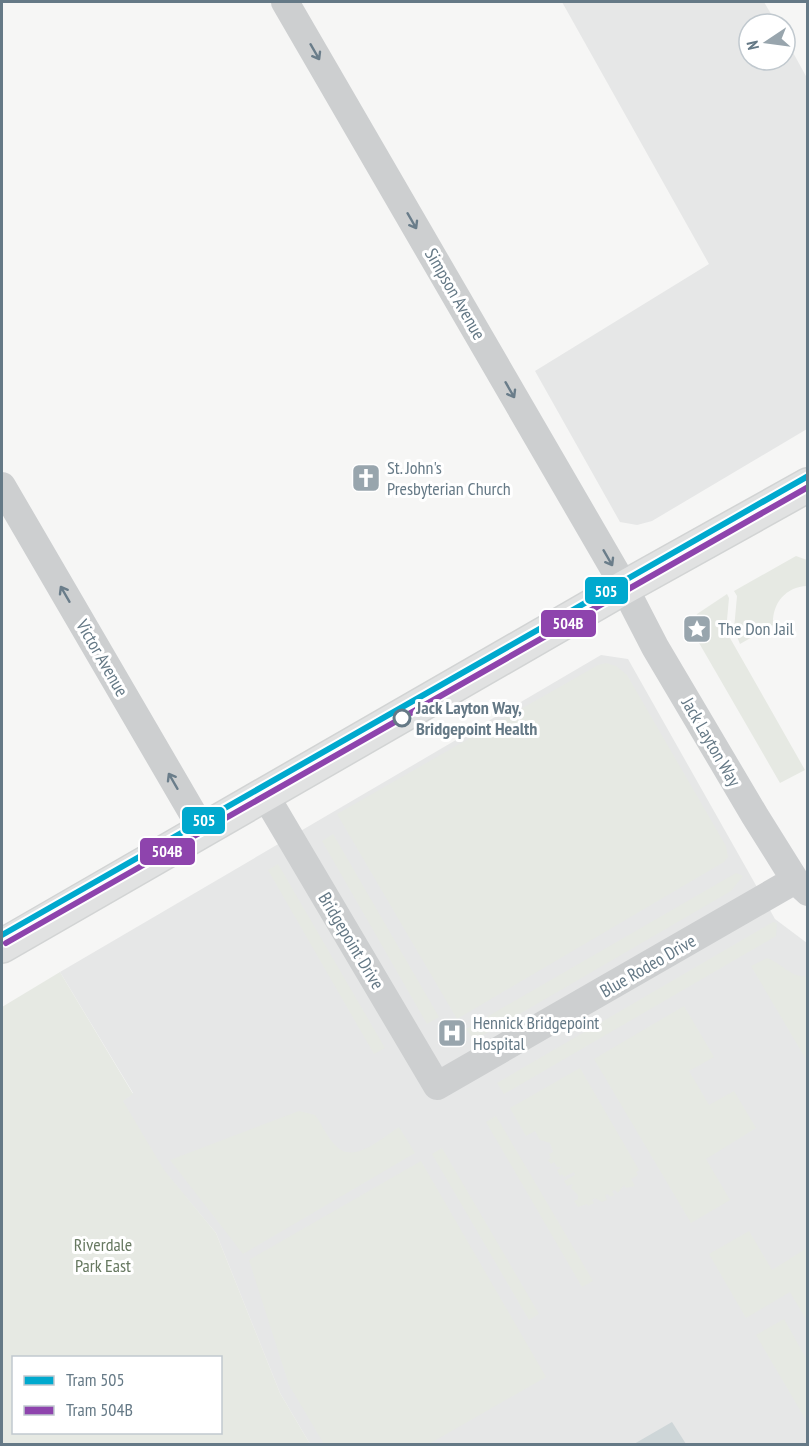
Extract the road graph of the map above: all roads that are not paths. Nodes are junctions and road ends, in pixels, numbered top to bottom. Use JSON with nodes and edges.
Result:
{"nodes":[{"id":1,"x":285,"y":2,"type":"edge"},
{"id":2,"x":807,"y":485,"type":"edge"},
{"id":3,"x":2,"y":486,"type":"edge"},
{"id":4,"x":625,"y":587,"type":"junction"},
{"id":5,"x":265,"y":795,"type":"junction"},
{"id":6,"x":203,"y":831,"type":"junction"},
{"id":7,"x":801,"y":886,"type":"edge"},
{"id":8,"x":2,"y":946,"type":"edge"},
{"id":9,"x":437,"y":1086,"type":"joint"}],
"edges":[{"from":1,"to":4,"type":"street","name":"Simpson Avenue","one_way":true},
{"from":2,"to":4,"type":"main road"},
{"from":6,"to":3,"type":"street","name":"Victor Avenue","one_way":true},
{"from":4,"to":5,"type":"main road"},
{"from":4,"to":7,"type":"street","name":"Jack Layton Way"},
{"from":5,"to":6,"type":"main road"},
{"from":5,"to":9,"type":"street","name":"Bridgepoint Drive"},
{"from":6,"to":8,"type":"main road"},
{"from":7,"to":9,"type":"street","name":"Blue Rodeo Drive"}]}
